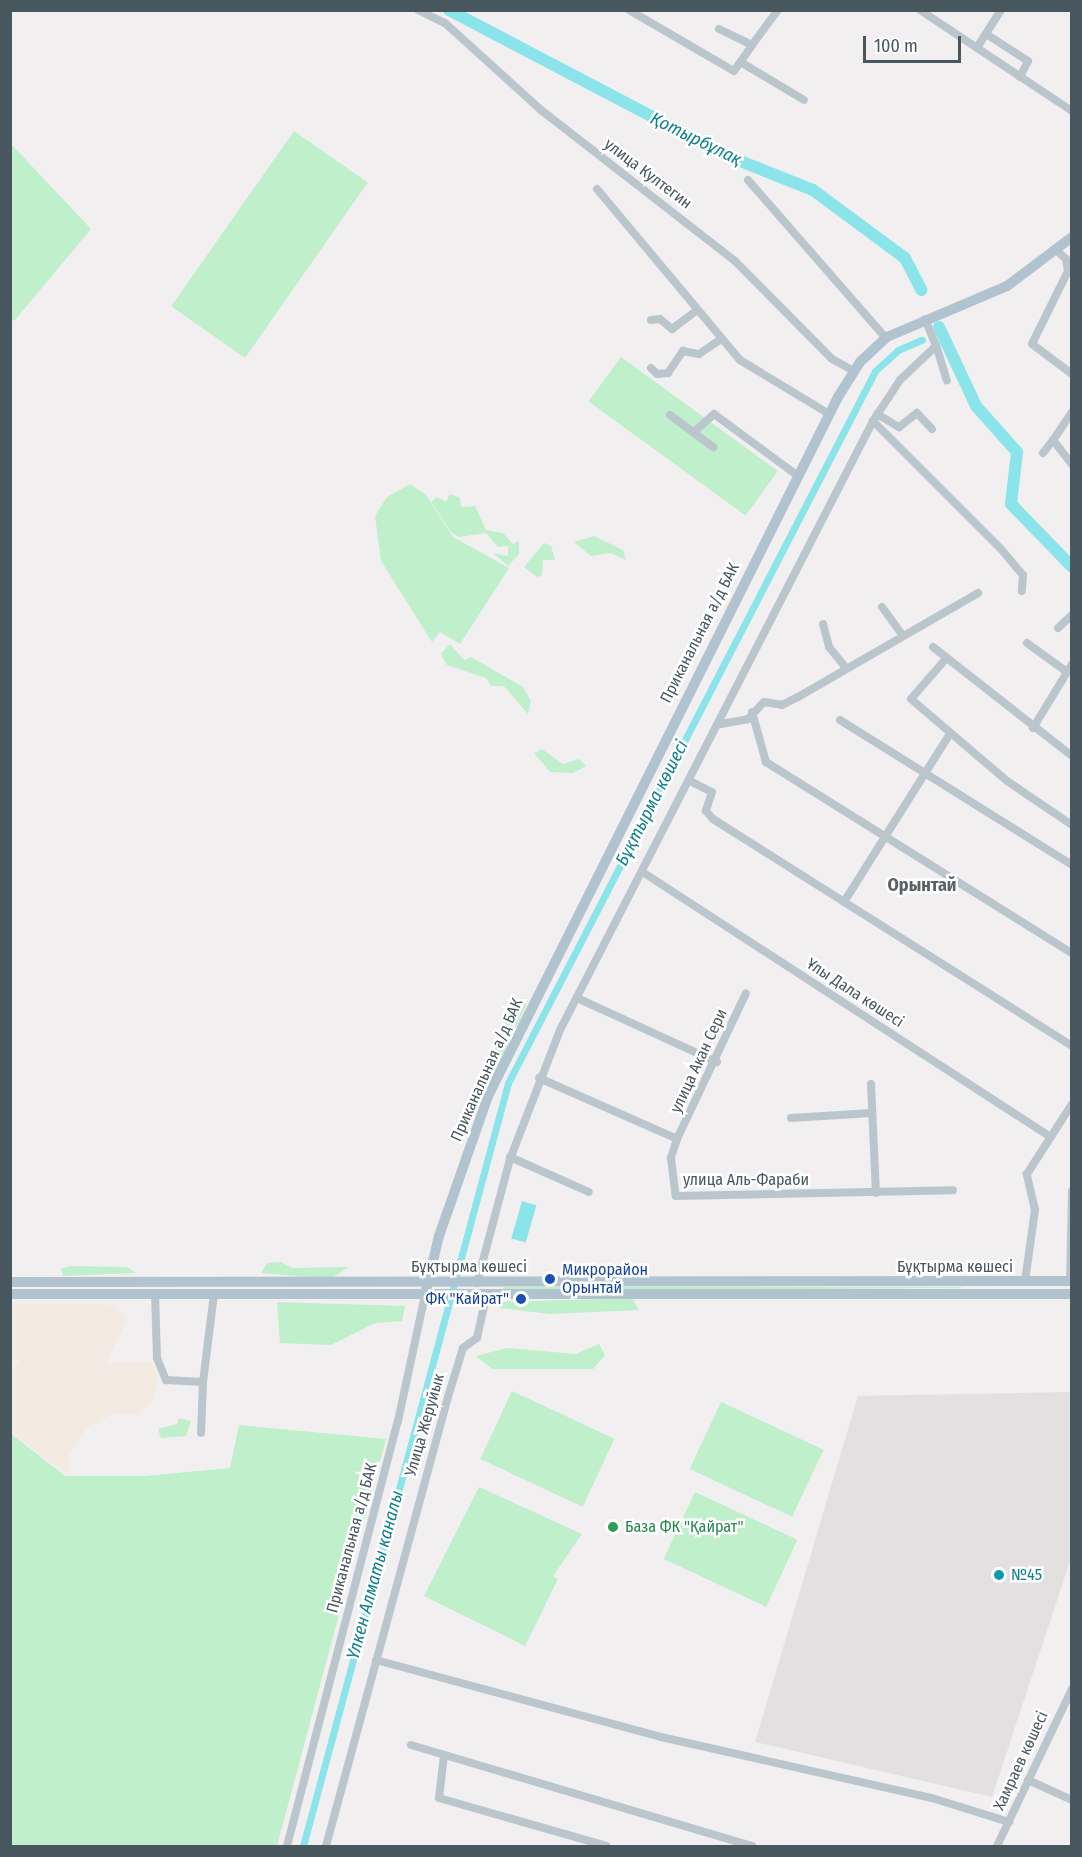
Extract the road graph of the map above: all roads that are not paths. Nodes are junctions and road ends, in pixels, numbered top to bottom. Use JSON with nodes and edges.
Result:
{"nodes":[{"id":1,"x":418,"y":10,"type":"edge"},
{"id":2,"x":630,"y":10,"type":"edge"},
{"id":3,"x":778,"y":10,"type":"edge"},
{"id":4,"x":920,"y":10,"type":"edge"},
{"id":5,"x":1001,"y":10,"type":"edge"},
{"id":6,"x":719,"y":29,"type":"dead end"},
{"id":7,"x":986,"y":34,"type":"junction"},
{"id":8,"x":752,"y":45,"type":"junction"},
{"id":9,"x":978,"y":46,"type":"junction"},
{"id":10,"x":742,"y":63,"type":"junction"},
{"id":11,"x":1020,"y":77,"type":"junction"},
{"id":12,"x":804,"y":100,"type":"dead end"},
{"id":13,"x":1071,"y":111,"type":"edge"},
{"id":14,"x":748,"y":180,"type":"dead end"},
{"id":15,"x":597,"y":189,"type":"dead end"},
{"id":16,"x":1071,"y":240,"type":"edge"},
{"id":17,"x":1056,"y":250,"type":"junction"},
{"id":18,"x":697,"y":310,"type":"junction"},
{"id":19,"x":925,"y":319,"type":"junction"},
{"id":20,"x":651,"y":320,"type":"dead end"},
{"id":21,"x":886,"y":338,"type":"junction"},
{"id":22,"x":721,"y":339,"type":"junction"},
{"id":23,"x":936,"y":345,"type":"junction"},
{"id":24,"x":857,"y":367,"type":"junction"},
{"id":25,"x":651,"y":368,"type":"dead end"},
{"id":26,"x":1071,"y":374,"type":"edge"},
{"id":27,"x":946,"y":380,"type":"dead end"},
{"id":28,"x":1071,"y":412,"type":"edge"},
{"id":29,"x":829,"y":414,"type":"junction"},
{"id":30,"x":670,"y":415,"type":"dead end"},
{"id":31,"x":875,"y":418,"type":"junction"},
{"id":32,"x":932,"y":429,"type":"dead end"},
{"id":33,"x":694,"y":432,"type":"junction"},
{"id":34,"x":1053,"y":440,"type":"junction"},
{"id":35,"x":713,"y":447,"type":"dead end"},
{"id":36,"x":1043,"y":453,"type":"dead end"},
{"id":37,"x":1071,"y":464,"type":"edge"},
{"id":38,"x":798,"y":476,"type":"junction"},
{"id":39,"x":1022,"y":591,"type":"dead end"},
{"id":40,"x":978,"y":593,"type":"dead end"},
{"id":41,"x":882,"y":607,"type":"dead end"},
{"id":42,"x":1071,"y":615,"type":"edge"},
{"id":43,"x":823,"y":624,"type":"dead end"},
{"id":44,"x":1058,"y":628,"type":"dead end"},
{"id":45,"x":902,"y":635,"type":"junction"},
{"id":46,"x":1027,"y":643,"type":"dead end"},
{"id":47,"x":933,"y":647,"type":"dead end"},
{"id":48,"x":944,"y":661,"type":"junction"},
{"id":49,"x":846,"y":668,"type":"junction"},
{"id":50,"x":1067,"y":672,"type":"edge"},
{"id":51,"x":1071,"y":685,"type":"edge"},
{"id":52,"x":752,"y":712,"type":"junction"},
{"id":53,"x":840,"y":720,"type":"dead end"},
{"id":54,"x":721,"y":724,"type":"junction"},
{"id":55,"x":1033,"y":728,"type":"junction"},
{"id":56,"x":949,"y":735,"type":"junction"},
{"id":57,"x":1071,"y":756,"type":"edge"},
{"id":58,"x":925,"y":773,"type":"junction"},
{"id":59,"x":692,"y":782,"type":"junction"},
{"id":60,"x":1071,"y":825,"type":"edge"},
{"id":61,"x":885,"y":839,"type":"junction"},
{"id":62,"x":1071,"y":865,"type":"edge"},
{"id":63,"x":644,"y":873,"type":"junction"},
{"id":64,"x":844,"y":902,"type":"junction"},
{"id":65,"x":1071,"y":953,"type":"edge"},
{"id":66,"x":746,"y":993,"type":"dead end"},
{"id":67,"x":577,"y":998,"type":"junction"},
{"id":68,"x":1071,"y":1046,"type":"edge"},
{"id":69,"x":717,"y":1062,"type":"junction"},
{"id":70,"x":539,"y":1078,"type":"junction"},
{"id":71,"x":871,"y":1084,"type":"dead end"},
{"id":72,"x":1071,"y":1104,"type":"edge"},
{"id":73,"x":872,"y":1113,"type":"junction"},
{"id":74,"x":791,"y":1118,"type":"dead end"},
{"id":75,"x":1051,"y":1137,"type":"junction"},
{"id":76,"x":677,"y":1139,"type":"junction"},
{"id":77,"x":510,"y":1157,"type":"junction"},
{"id":78,"x":953,"y":1190,"type":"dead end"},
{"id":79,"x":1071,"y":1191,"type":"edge"},
{"id":80,"x":589,"y":1192,"type":"dead end"},
{"id":81,"x":876,"y":1193,"type":"junction"},
{"id":82,"x":427,"y":1281,"type":"junction"},
{"id":83,"x":1025,"y":1281,"type":"junction"},
{"id":84,"x":1071,"y":1281,"type":"edge"},
{"id":85,"x":10,"y":1282,"type":"edge"},
{"id":86,"x":95,"y":1282,"type":"junction"},
{"id":87,"x":269,"y":1282,"type":"junction"},
{"id":88,"x":968,"y":1282,"type":"junction"},
{"id":89,"x":474,"y":1283,"type":"junction"},
{"id":90,"x":10,"y":1294,"type":"edge"},
{"id":91,"x":94,"y":1294,"type":"junction"},
{"id":92,"x":155,"y":1294,"type":"junction"},
{"id":93,"x":214,"y":1294,"type":"junction"},
{"id":94,"x":269,"y":1294,"type":"junction"},
{"id":95,"x":1071,"y":1294,"type":"edge"},
{"id":96,"x":968,"y":1295,"type":"junction"},
{"id":97,"x":429,"y":1296,"type":"junction"},
{"id":98,"x":486,"y":1297,"type":"junction"},
{"id":99,"x":203,"y":1382,"type":"junction"},
{"id":100,"x":201,"y":1433,"type":"dead end"},
{"id":101,"x":376,"y":1660,"type":"junction"},
{"id":102,"x":1071,"y":1689,"type":"edge"},
{"id":103,"x":411,"y":1745,"type":"dead end"},
{"id":104,"x":444,"y":1755,"type":"junction"},
{"id":105,"x":1028,"y":1780,"type":"junction"},
{"id":106,"x":1071,"y":1800,"type":"edge"},
{"id":107,"x":1008,"y":1822,"type":"junction"},
{"id":108,"x":286,"y":1846,"type":"edge"},
{"id":109,"x":330,"y":1846,"type":"edge"},
{"id":110,"x":606,"y":1846,"type":"edge"},
{"id":111,"x":752,"y":1846,"type":"edge"},
{"id":112,"x":997,"y":1846,"type":"edge"}],
"edges":[{"from":1,"to":24,"type":"street","name":"улица Култегин"},
{"from":2,"to":10,"type":"street"},
{"from":3,"to":8,"type":"street"},
{"from":4,"to":9,"type":"street"},
{"from":5,"to":7,"type":"street"},
{"from":6,"to":8,"type":"street"},
{"from":7,"to":9,"type":"street"},
{"from":7,"to":11,"type":"street"},
{"from":8,"to":10,"type":"street"},
{"from":9,"to":11,"type":"street"},
{"from":10,"to":12,"type":"street"},
{"from":11,"to":13,"type":"street"},
{"from":14,"to":21,"type":"street"},
{"from":15,"to":18,"type":"street"},
{"from":16,"to":17,"type":"main road","name":"Приканальная а/д БАК"},
{"from":17,"to":19,"type":"main road","name":"Приканальная а/д БАК"},
{"from":17,"to":26,"type":"street"},
{"from":18,"to":20,"type":"street"},
{"from":18,"to":22,"type":"street"},
{"from":19,"to":21,"type":"main road","name":"Приканальная а/д БАК"},
{"from":19,"to":23,"type":"street"},
{"from":21,"to":24,"type":"main road","name":"Приканальная а/д БАК"},
{"from":22,"to":25,"type":"street"},
{"from":22,"to":29,"type":"street"},
{"from":23,"to":27,"type":"street"},
{"from":23,"to":31,"type":"street"},
{"from":24,"to":29,"type":"main road","name":"Приканальная а/д БАК"},
{"from":28,"to":34,"type":"street"},
{"from":29,"to":38,"type":"main road","name":"Приканальная а/д БАК"},
{"from":30,"to":33,"type":"street"},
{"from":31,"to":32,"type":"street"},
{"from":31,"to":39,"type":"street"},
{"from":31,"to":54,"type":"street"},
{"from":33,"to":35,"type":"street"},
{"from":33,"to":38,"type":"street"},
{"from":34,"to":36,"type":"street"},
{"from":34,"to":37,"type":"street"},
{"from":38,"to":82,"type":"main road","name":"Приканальная а/д БАК"},
{"from":40,"to":45,"type":"street"},
{"from":41,"to":45,"type":"street"},
{"from":42,"to":44,"type":"street"},
{"from":43,"to":49,"type":"street"},
{"from":45,"to":49,"type":"street"},
{"from":46,"to":50,"type":"street"},
{"from":47,"to":48,"type":"street"},
{"from":48,"to":55,"type":"street"},
{"from":48,"to":56,"type":"street"},
{"from":49,"to":52,"type":"street"},
{"from":50,"to":51,"type":"street"},
{"from":50,"to":55,"type":"street"},
{"from":52,"to":54,"type":"street"},
{"from":52,"to":61,"type":"street"},
{"from":53,"to":58,"type":"street"},
{"from":54,"to":59,"type":"street"},
{"from":55,"to":57,"type":"street"},
{"from":56,"to":58,"type":"street"},
{"from":56,"to":60,"type":"street"},
{"from":58,"to":61,"type":"street"},
{"from":58,"to":62,"type":"street"},
{"from":59,"to":63,"type":"street"},
{"from":59,"to":64,"type":"street"},
{"from":61,"to":64,"type":"street"},
{"from":61,"to":65,"type":"street"},
{"from":63,"to":67,"type":"street"},
{"from":63,"to":75,"type":"street","name":"Ұлы Дала көшесі"},
{"from":64,"to":68,"type":"street"},
{"from":66,"to":69,"type":"street","name":"улица Акан Сери"},
{"from":67,"to":69,"type":"street"},
{"from":67,"to":70,"type":"street"},
{"from":69,"to":76,"type":"street","name":"улица Акан Сери"},
{"from":70,"to":76,"type":"street"},
{"from":70,"to":77,"type":"street"},
{"from":71,"to":73,"type":"street"},
{"from":72,"to":75,"type":"street"},
{"from":73,"to":74,"type":"street"},
{"from":73,"to":81,"type":"street"},
{"from":75,"to":83,"type":"street"},
{"from":76,"to":81,"type":"street","name":"улица Аль-Фараби"},
{"from":77,"to":80,"type":"street"},
{"from":77,"to":89,"type":"street"},
{"from":78,"to":81,"type":"street","name":"улица Аль-Фараби"},
{"from":79,"to":84,"type":"street"},
{"from":82,"to":87,"type":"main road","name":"Бұқтырма көшесі"},
{"from":82,"to":89,"type":"main road","name":"Бұқтырма көшесі"},
{"from":82,"to":97,"type":"main road","name":"Приканальная а/д БАК"},
{"from":83,"to":84,"type":"main road","name":"Бұқтырма көшесі"},
{"from":83,"to":88,"type":"main road","name":"Бұқтырма көшесі"},
{"from":84,"to":95,"type":"main road"},
{"from":85,"to":86,"type":"main road","name":"Бұқтырма көшесі"},
{"from":86,"to":87,"type":"main road","name":"Бұқтырма көшесі"},
{"from":86,"to":91,"type":"main road"},
{"from":87,"to":94,"type":"main road"},
{"from":88,"to":89,"type":"main road","name":"Бұқтырма көшесі"},
{"from":88,"to":96,"type":"main road"},
{"from":90,"to":91,"type":"main road","name":"Бұқтырма көшесі"},
{"from":91,"to":92,"type":"main road","name":"Бұқтырма көшесі"},
{"from":92,"to":93,"type":"main road","name":"Бұқтырма көшесі"},
{"from":92,"to":99,"type":"street"},
{"from":93,"to":94,"type":"main road","name":"Бұқтырма көшесі"},
{"from":93,"to":99,"type":"street"},
{"from":94,"to":97,"type":"main road","name":"Бұқтырма көшесі"},
{"from":95,"to":96,"type":"main road","name":"Бұқтырма көшесі"},
{"from":96,"to":98,"type":"main road","name":"Бұқтырма көшесі"},
{"from":97,"to":98,"type":"main road","name":"Бұқтырма көшесі"},
{"from":97,"to":108,"type":"street","name":"Приканальная а/д БАК"},
{"from":98,"to":101,"type":"street","name":"Улица Жеруйык"},
{"from":99,"to":100,"type":"street"},
{"from":101,"to":107,"type":"street"},
{"from":101,"to":109,"type":"street","name":"Улица Жеруйык"},
{"from":102,"to":105,"type":"street","name":"Хамраев көшесі"},
{"from":103,"to":104,"type":"street"},
{"from":104,"to":110,"type":"street"},
{"from":104,"to":111,"type":"street"},
{"from":105,"to":106,"type":"street"},
{"from":105,"to":107,"type":"street","name":"Хамраев көшесі"},
{"from":107,"to":112,"type":"street","name":"Хамраев көшесі"}]}
